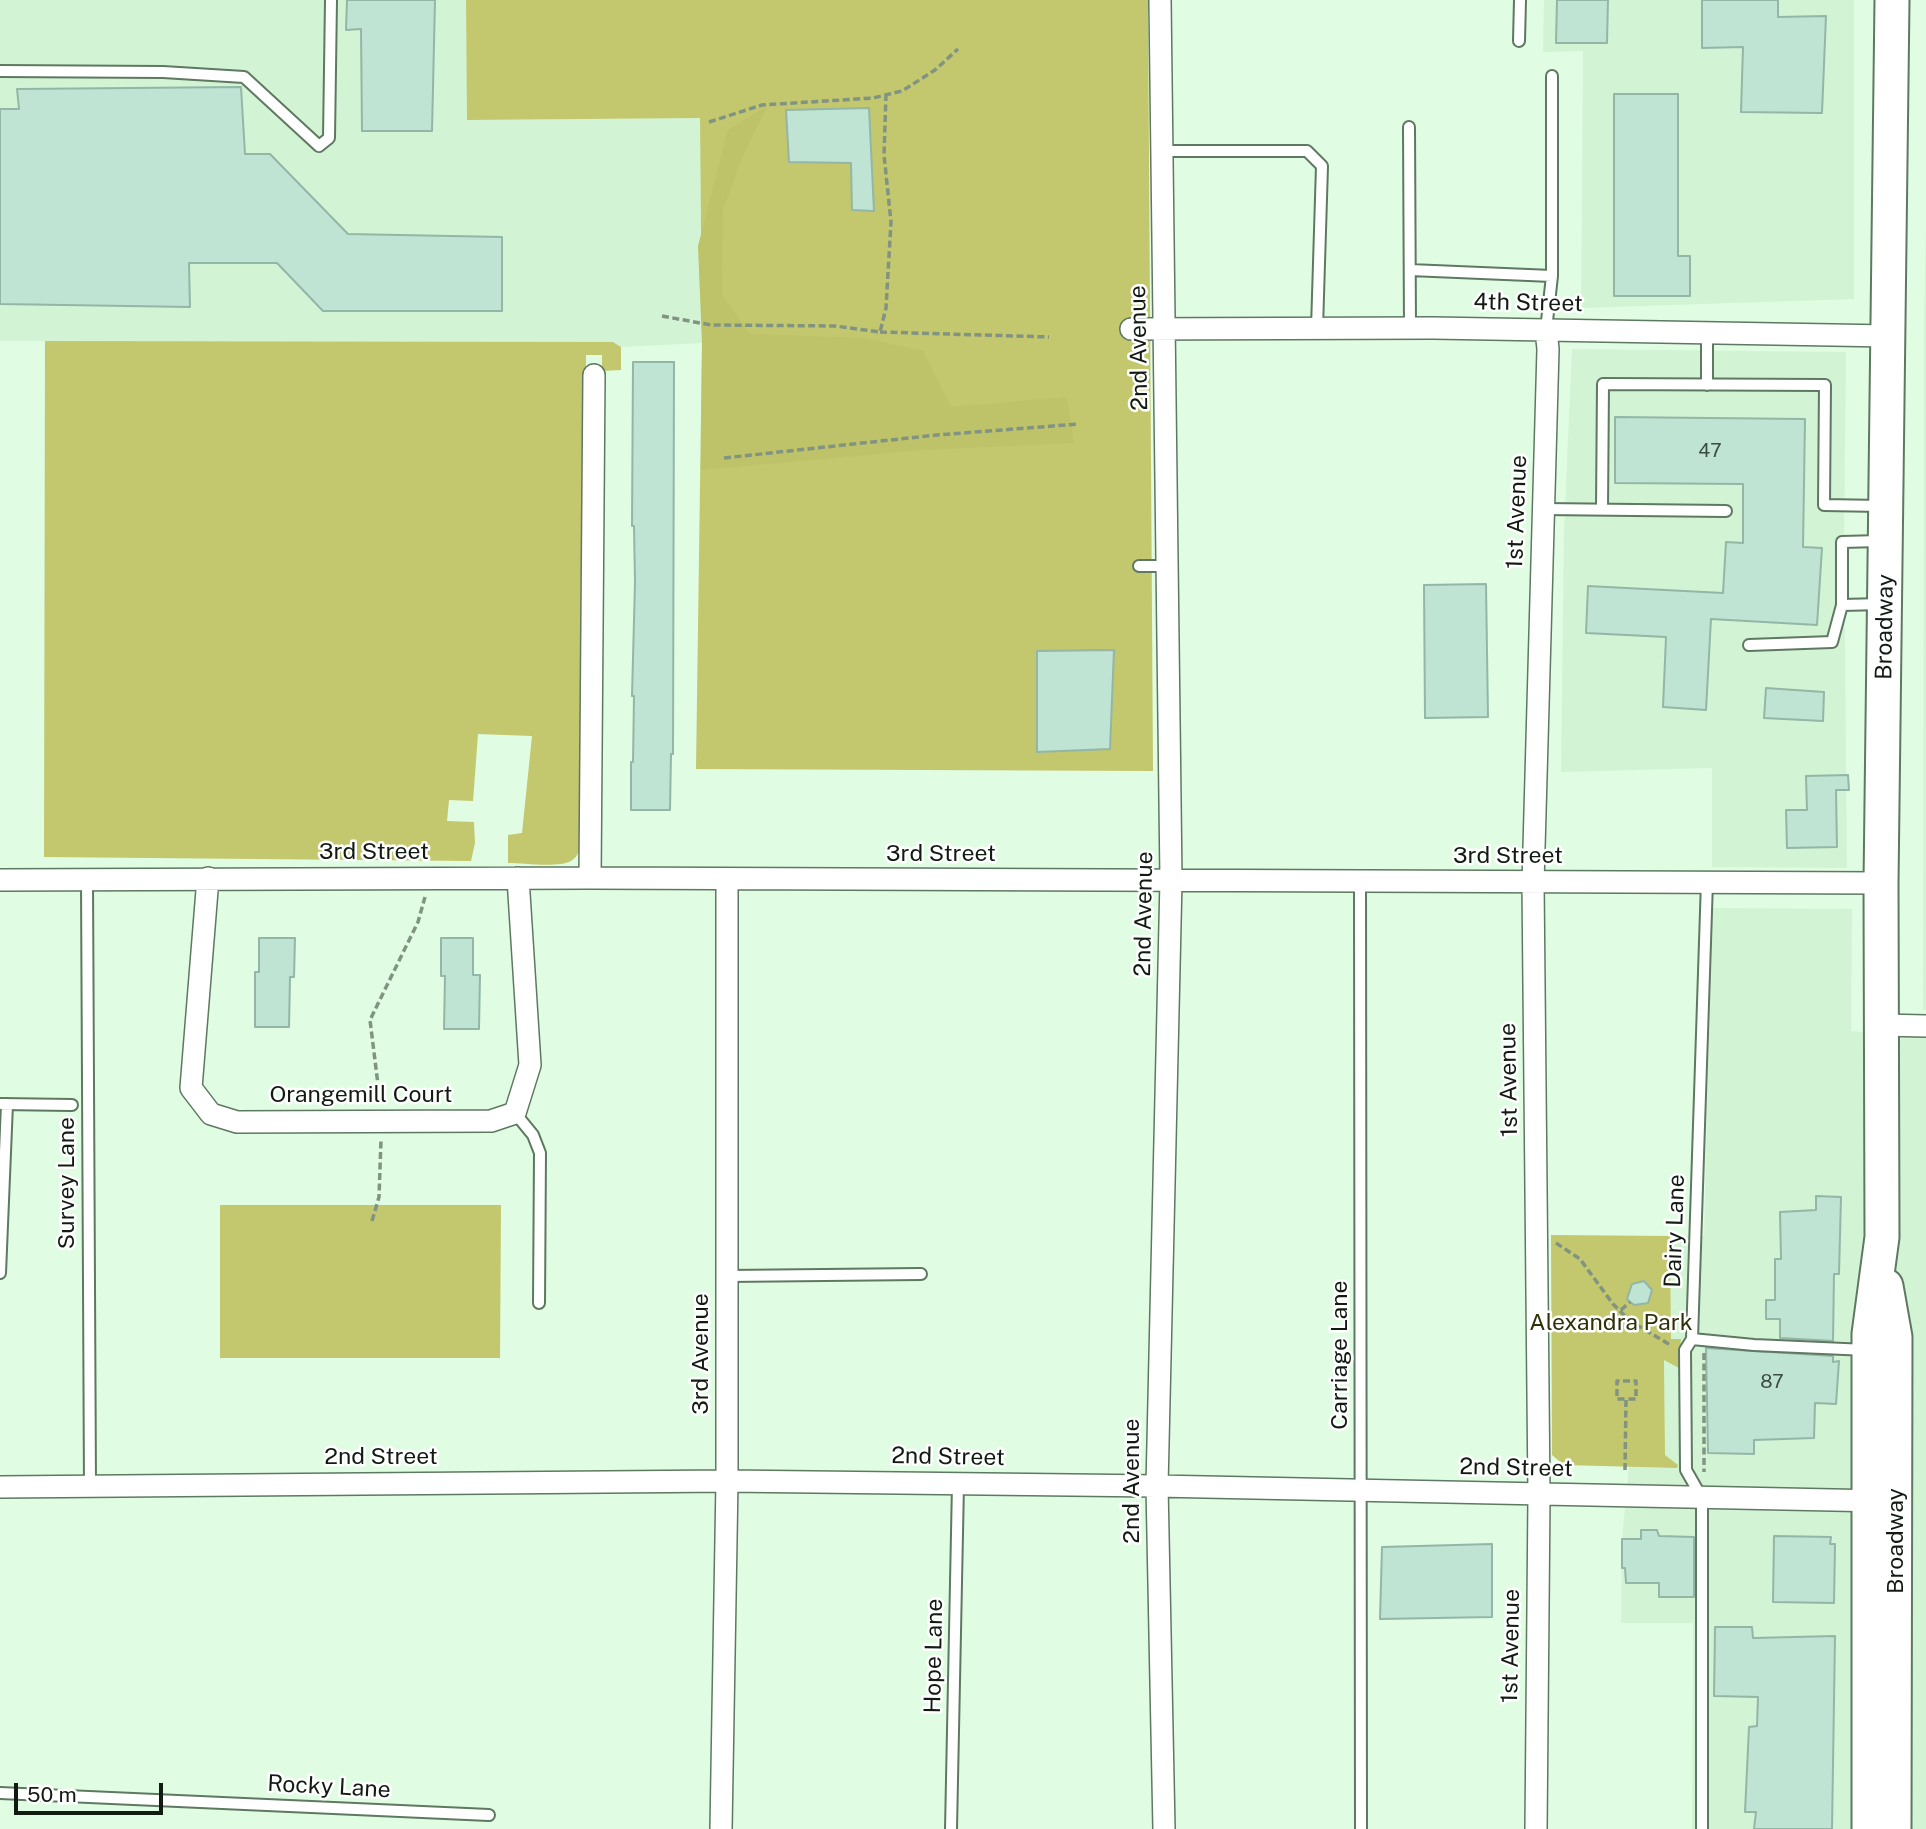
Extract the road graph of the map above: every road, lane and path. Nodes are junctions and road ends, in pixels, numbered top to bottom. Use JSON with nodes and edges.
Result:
{"nodes":[{"id":1,"x":331,"y":0,"type":"edge"},
{"id":2,"x":1160,"y":0,"type":"edge"},
{"id":3,"x":1520,"y":0,"type":"edge"},
{"id":4,"x":1892,"y":0,"type":"edge"},
{"id":5,"x":1519,"y":41,"type":"dead end"},
{"id":6,"x":958,"y":49,"type":"dead end"},
{"id":7,"x":0,"y":71,"type":"edge"},
{"id":8,"x":1552,"y":76,"type":"dead end"},
{"id":9,"x":886,"y":95,"type":"junction"},
{"id":10,"x":709,"y":122,"type":"dead end"},
{"id":11,"x":1409,"y":127,"type":"dead end"},
{"id":12,"x":1163,"y":151,"type":"junction"},
{"id":13,"x":1410,"y":270,"type":"junction"},
{"id":14,"x":1552,"y":276,"type":"junction"},
{"id":15,"x":662,"y":316,"type":"dead end"},
{"id":16,"x":1165,"y":328,"type":"junction"},
{"id":17,"x":1317,"y":328,"type":"junction"},
{"id":18,"x":1410,"y":328,"type":"junction"},
{"id":19,"x":1131,"y":329,"type":"dead end"},
{"id":20,"x":1546,"y":330,"type":"junction"},
{"id":21,"x":880,"y":332,"type":"junction"},
{"id":22,"x":1707,"y":332,"type":"junction"},
{"id":23,"x":1889,"y":335,"type":"junction"},
{"id":24,"x":1049,"y":337,"type":"dead end"},
{"id":25,"x":594,"y":374,"type":"dead end"},
{"id":26,"x":1707,"y":385,"type":"junction"},
{"id":27,"x":1079,"y":424,"type":"dead end"},
{"id":28,"x":724,"y":458,"type":"dead end"},
{"id":29,"x":1886,"y":506,"type":"junction"},
{"id":30,"x":1543,"y":509,"type":"junction"},
{"id":31,"x":1602,"y":509,"type":"junction"},
{"id":32,"x":1726,"y":511,"type":"dead end"},
{"id":33,"x":1886,"y":541,"type":"junction"},
{"id":34,"x":1139,"y":566,"type":"dead end"},
{"id":35,"x":1168,"y":566,"type":"junction"},
{"id":36,"x":1885,"y":604,"type":"junction"},
{"id":37,"x":1842,"y":605,"type":"junction"},
{"id":38,"x":1749,"y":645,"type":"dead end"},
{"id":39,"x":208,"y":878,"type":"junction"},
{"id":40,"x":427,"y":878,"type":"junction"},
{"id":41,"x":518,"y":878,"type":"junction"},
{"id":42,"x":590,"y":878,"type":"junction"},
{"id":43,"x":0,"y":880,"type":"edge"},
{"id":44,"x":727,"y":880,"type":"junction"},
{"id":45,"x":1171,"y":880,"type":"junction"},
{"id":46,"x":87,"y":881,"type":"junction"},
{"id":47,"x":1707,"y":881,"type":"junction"},
{"id":48,"x":1360,"y":882,"type":"junction"},
{"id":49,"x":1534,"y":883,"type":"junction"},
{"id":50,"x":1881,"y":883,"type":"junction"},
{"id":51,"x":1882,"y":1025,"type":"junction"},
{"id":52,"x":1926,"y":1026,"type":"edge"},
{"id":53,"x":3,"y":1104,"type":"edge"},
{"id":54,"x":72,"y":1105,"type":"dead end"},
{"id":55,"x":515,"y":1113,"type":"junction"},
{"id":56,"x":382,"y":1121,"type":"junction"},
{"id":57,"x":2,"y":1148,"type":"edge"},
{"id":58,"x":372,"y":1221,"type":"dead end"},
{"id":59,"x":1537,"y":1241,"type":"junction"},
{"id":60,"x":1881,"y":1254,"type":"junction"},
{"id":61,"x":0,"y":1273,"type":"edge"},
{"id":62,"x":921,"y":1274,"type":"dead end"},
{"id":63,"x":727,"y":1276,"type":"junction"},
{"id":64,"x":1630,"y":1302,"type":"dead end"},
{"id":65,"x":540,"y":1303,"type":"dead end"},
{"id":66,"x":1621,"y":1310,"type":"junction"},
{"id":67,"x":1692,"y":1339,"type":"junction"},
{"id":68,"x":1685,"y":1350,"type":"junction"},
{"id":69,"x":1870,"y":1350,"type":"junction"},
{"id":70,"x":1626,"y":1399,"type":"junction"},
{"id":71,"x":1625,"y":1470,"type":"dead end"},
{"id":72,"x":727,"y":1481,"type":"junction"},
{"id":73,"x":958,"y":1484,"type":"junction"},
{"id":74,"x":90,"y":1486,"type":"junction"},
{"id":75,"x":1157,"y":1486,"type":"junction"},
{"id":76,"x":0,"y":1487,"type":"edge"},
{"id":77,"x":1703,"y":1488,"type":"junction"},
{"id":78,"x":1361,"y":1491,"type":"junction"},
{"id":79,"x":1539,"y":1495,"type":"junction"},
{"id":80,"x":1884,"y":1501,"type":"junction"},
{"id":81,"x":0,"y":1793,"type":"edge"},
{"id":82,"x":489,"y":1815,"type":"dead end"},
{"id":83,"x":721,"y":1829,"type":"edge"},
{"id":84,"x":951,"y":1829,"type":"edge"},
{"id":85,"x":1164,"y":1829,"type":"edge"},
{"id":86,"x":1361,"y":1829,"type":"edge"},
{"id":87,"x":1536,"y":1829,"type":"edge"},
{"id":88,"x":1702,"y":1829,"type":"edge"},
{"id":89,"x":1869,"y":1829,"type":"edge"},
{"id":90,"x":1894,"y":1829,"type":"edge"}],
"edges":[{"from":1,"to":7,"type":"lane"},
{"from":2,"to":12,"type":"street","name":"2nd Avenue"},
{"from":3,"to":5,"type":"lane"},
{"from":4,"to":23,"type":"main road","name":"Broadway"},
{"from":6,"to":9,"type":"path"},
{"from":8,"to":14,"type":"lane"},
{"from":9,"to":10,"type":"path"},
{"from":9,"to":21,"type":"path"},
{"from":11,"to":13,"type":"lane"},
{"from":12,"to":16,"type":"street","name":"2nd Avenue"},
{"from":12,"to":17,"type":"lane"},
{"from":13,"to":14,"type":"lane"},
{"from":13,"to":18,"type":"lane"},
{"from":14,"to":20,"type":"lane"},
{"from":15,"to":21,"type":"path"},
{"from":16,"to":17,"type":"street","name":"4th Street"},
{"from":16,"to":19,"type":"street","name":"4th Street"},
{"from":16,"to":35,"type":"street","name":"2nd Avenue"},
{"from":17,"to":18,"type":"street","name":"4th Street"},
{"from":18,"to":20,"type":"street","name":"4th Street"},
{"from":20,"to":22,"type":"street","name":"4th Street"},
{"from":20,"to":30,"type":"street","name":"1st Avenue"},
{"from":21,"to":24,"type":"path"},
{"from":22,"to":23,"type":"street","name":"4th Street"},
{"from":22,"to":26,"type":"lane"},
{"from":23,"to":29,"type":"main road","name":"Broadway"},
{"from":25,"to":42,"type":"street"},
{"from":26,"to":29,"type":"lane"},
{"from":26,"to":31,"type":"lane"},
{"from":27,"to":28,"type":"path"},
{"from":29,"to":33,"type":"main road","name":"Broadway"},
{"from":30,"to":31,"type":"lane"},
{"from":30,"to":49,"type":"street","name":"1st Avenue"},
{"from":31,"to":32,"type":"lane"},
{"from":33,"to":36,"type":"main road","name":"Broadway"},
{"from":33,"to":37,"type":"lane"},
{"from":34,"to":35,"type":"lane"},
{"from":35,"to":45,"type":"street","name":"2nd Avenue"},
{"from":36,"to":37,"type":"lane"},
{"from":36,"to":50,"type":"main road","name":"Broadway"},
{"from":37,"to":38,"type":"lane"},
{"from":39,"to":40,"type":"street","name":"3rd Street"},
{"from":39,"to":46,"type":"street","name":"3rd Street"},
{"from":39,"to":56,"type":"street","name":"Orangemill Court"},
{"from":40,"to":41,"type":"street","name":"3rd Street"},
{"from":40,"to":56,"type":"path"},
{"from":41,"to":42,"type":"street","name":"3rd Street"},
{"from":41,"to":55,"type":"street"},
{"from":42,"to":44,"type":"street","name":"3rd Street"},
{"from":43,"to":46,"type":"street","name":"3rd Street"},
{"from":44,"to":45,"type":"street","name":"3rd Street"},
{"from":44,"to":63,"type":"street","name":"3rd Avenue"},
{"from":45,"to":48,"type":"street","name":"3rd Street"},
{"from":45,"to":75,"type":"street","name":"2nd Avenue"},
{"from":46,"to":74,"type":"lane","name":"Survey Lane"},
{"from":47,"to":49,"type":"street","name":"3rd Street"},
{"from":47,"to":50,"type":"street","name":"3rd Street"},
{"from":47,"to":67,"type":"lane","name":"Dairy Lane"},
{"from":48,"to":49,"type":"street","name":"3rd Street"},
{"from":48,"to":78,"type":"lane","name":"Carriage Lane"},
{"from":49,"to":59,"type":"street","name":"1st Avenue"},
{"from":50,"to":51,"type":"main road","name":"Broadway"},
{"from":51,"to":52,"type":"street"},
{"from":51,"to":60,"type":"main road","name":"Broadway"},
{"from":53,"to":54,"type":"lane"},
{"from":53,"to":57,"type":"lane"},
{"from":55,"to":56,"type":"street","name":"Orangemill Court"},
{"from":55,"to":65,"type":"lane"},
{"from":56,"to":58,"type":"path"},
{"from":57,"to":61,"type":"lane"},
{"from":59,"to":66,"type":"path"},
{"from":59,"to":79,"type":"street","name":"1st Avenue"},
{"from":60,"to":69,"type":"main road","name":"Broadway"},
{"from":60,"to":80,"type":"main road","name":"Broadway"},
{"from":62,"to":63,"type":"lane"},
{"from":63,"to":72,"type":"street","name":"3rd Avenue"},
{"from":64,"to":66,"type":"path"},
{"from":66,"to":68,"type":"path"},
{"from":67,"to":68,"type":"lane"},
{"from":67,"to":69,"type":"lane"},
{"from":68,"to":77,"type":"lane"},
{"from":68,"to":77,"type":"path"},
{"from":69,"to":80,"type":"main road","name":"Broadway"},
{"from":70,"to":70,"type":"path"},
{"from":70,"to":71,"type":"path"},
{"from":72,"to":73,"type":"street","name":"2nd Street"},
{"from":72,"to":74,"type":"street","name":"2nd Street"},
{"from":72,"to":83,"type":"street","name":"3rd Avenue"},
{"from":73,"to":75,"type":"street","name":"2nd Street"},
{"from":73,"to":84,"type":"lane","name":"Hope Lane"},
{"from":74,"to":76,"type":"street","name":"2nd Street"},
{"from":75,"to":78,"type":"street","name":"2nd Street"},
{"from":75,"to":85,"type":"street","name":"2nd Avenue"},
{"from":77,"to":79,"type":"street","name":"2nd Street"},
{"from":77,"to":80,"type":"street","name":"2nd Street"},
{"from":77,"to":88,"type":"lane"},
{"from":78,"to":79,"type":"street","name":"2nd Street"},
{"from":78,"to":86,"type":"lane","name":"Carriage Lane"},
{"from":79,"to":87,"type":"street","name":"1st Avenue"},
{"from":80,"to":89,"type":"main road","name":"Broadway"},
{"from":80,"to":90,"type":"main road","name":"Broadway"},
{"from":81,"to":82,"type":"lane","name":"Rocky Lane"}]}
